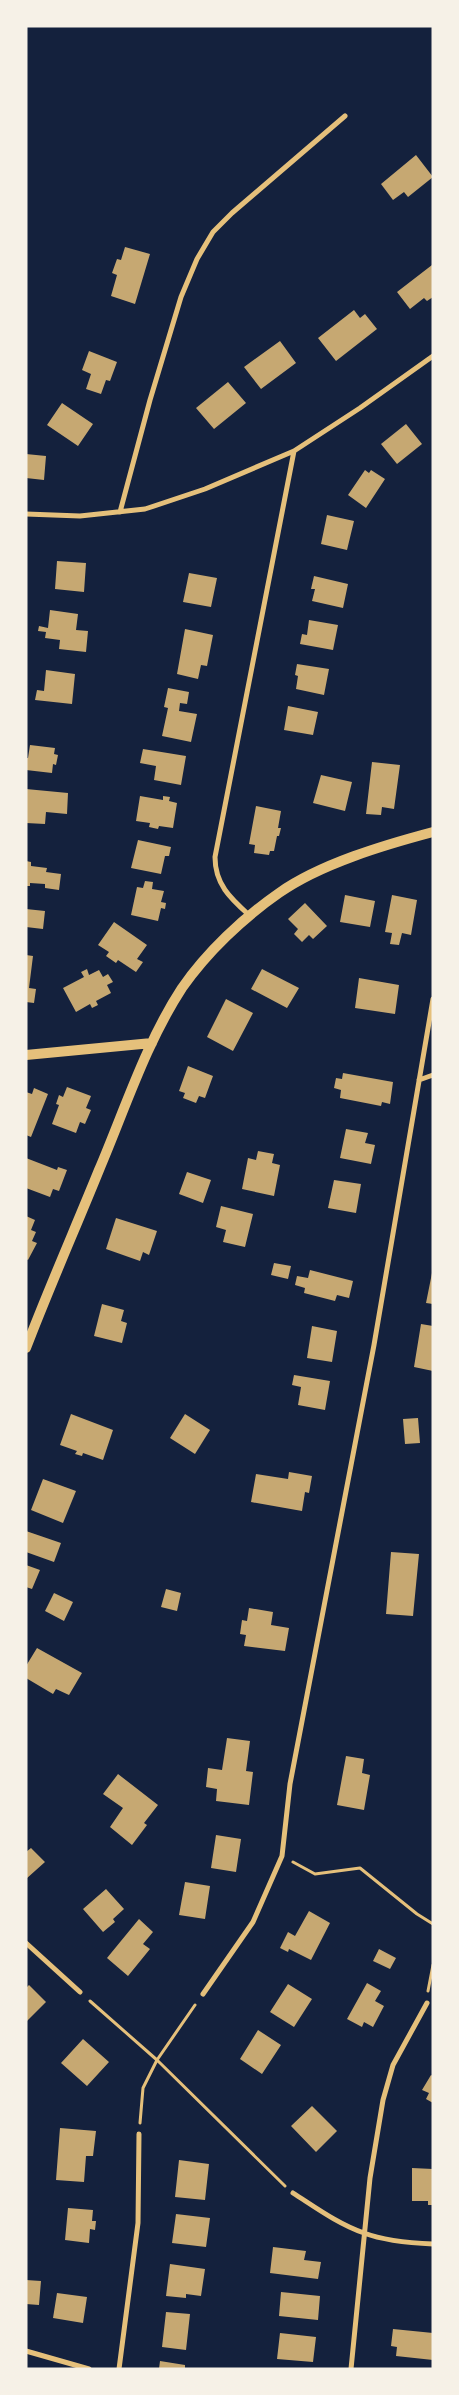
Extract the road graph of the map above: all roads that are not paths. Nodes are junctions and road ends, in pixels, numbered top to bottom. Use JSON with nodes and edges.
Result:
{"nodes":[{"id":1,"x":345,"y":116,"type":"dead end"},
{"id":2,"x":433,"y":356,"type":"edge"},
{"id":3,"x":294,"y":451,"type":"junction"},
{"id":4,"x":120,"y":512,"type":"junction"},
{"id":5,"x":26,"y":514,"type":"edge"},
{"id":6,"x":433,"y":832,"type":"edge"},
{"id":7,"x":250,"y":916,"type":"junction"},
{"id":8,"x":433,"y":999,"type":"edge"},
{"id":9,"x":152,"y":1043,"type":"junction"},
{"id":10,"x":26,"y":1055,"type":"edge"},
{"id":11,"x":433,"y":1075,"type":"edge"},
{"id":12,"x":419,"y":1080,"type":"junction"},
{"id":13,"x":30,"y":1326,"type":"edge"},
{"id":14,"x":26,"y":1348,"type":"edge"},
{"id":15,"x":26,"y":1943,"type":"edge"},
{"id":16,"x":80,"y":1992,"type":"road end"},
{"id":17,"x":203,"y":1994,"type":"road end"},
{"id":18,"x":427,"y":2003,"type":"road end"},
{"id":19,"x":139,"y":2134,"type":"road end"},
{"id":20,"x":292,"y":2193,"type":"road end"},
{"id":21,"x":364,"y":2234,"type":"junction"},
{"id":22,"x":433,"y":2244,"type":"edge"},
{"id":23,"x":26,"y":2350,"type":"edge"},
{"id":24,"x":89,"y":2369,"type":"edge"},
{"id":25,"x":119,"y":2369,"type":"edge"},
{"id":26,"x":351,"y":2369,"type":"edge"}],
"edges":[{"from":1,"to":4,"type":"street"},
{"from":2,"to":3,"type":"street"},
{"from":3,"to":4,"type":"street"},
{"from":3,"to":7,"type":"street"},
{"from":4,"to":5,"type":"street"},
{"from":6,"to":7,"type":"main road"},
{"from":7,"to":9,"type":"main road"},
{"from":8,"to":12,"type":"street"},
{"from":9,"to":10,"type":"main road"},
{"from":9,"to":13,"type":"main road"},
{"from":11,"to":12,"type":"street"},
{"from":12,"to":17,"type":"street"},
{"from":13,"to":14,"type":"main road"},
{"from":15,"to":16,"type":"street"},
{"from":18,"to":21,"type":"street"},
{"from":19,"to":25,"type":"street"},
{"from":20,"to":21,"type":"street"},
{"from":21,"to":22,"type":"street"},
{"from":21,"to":26,"type":"street"},
{"from":23,"to":24,"type":"street"}]}
